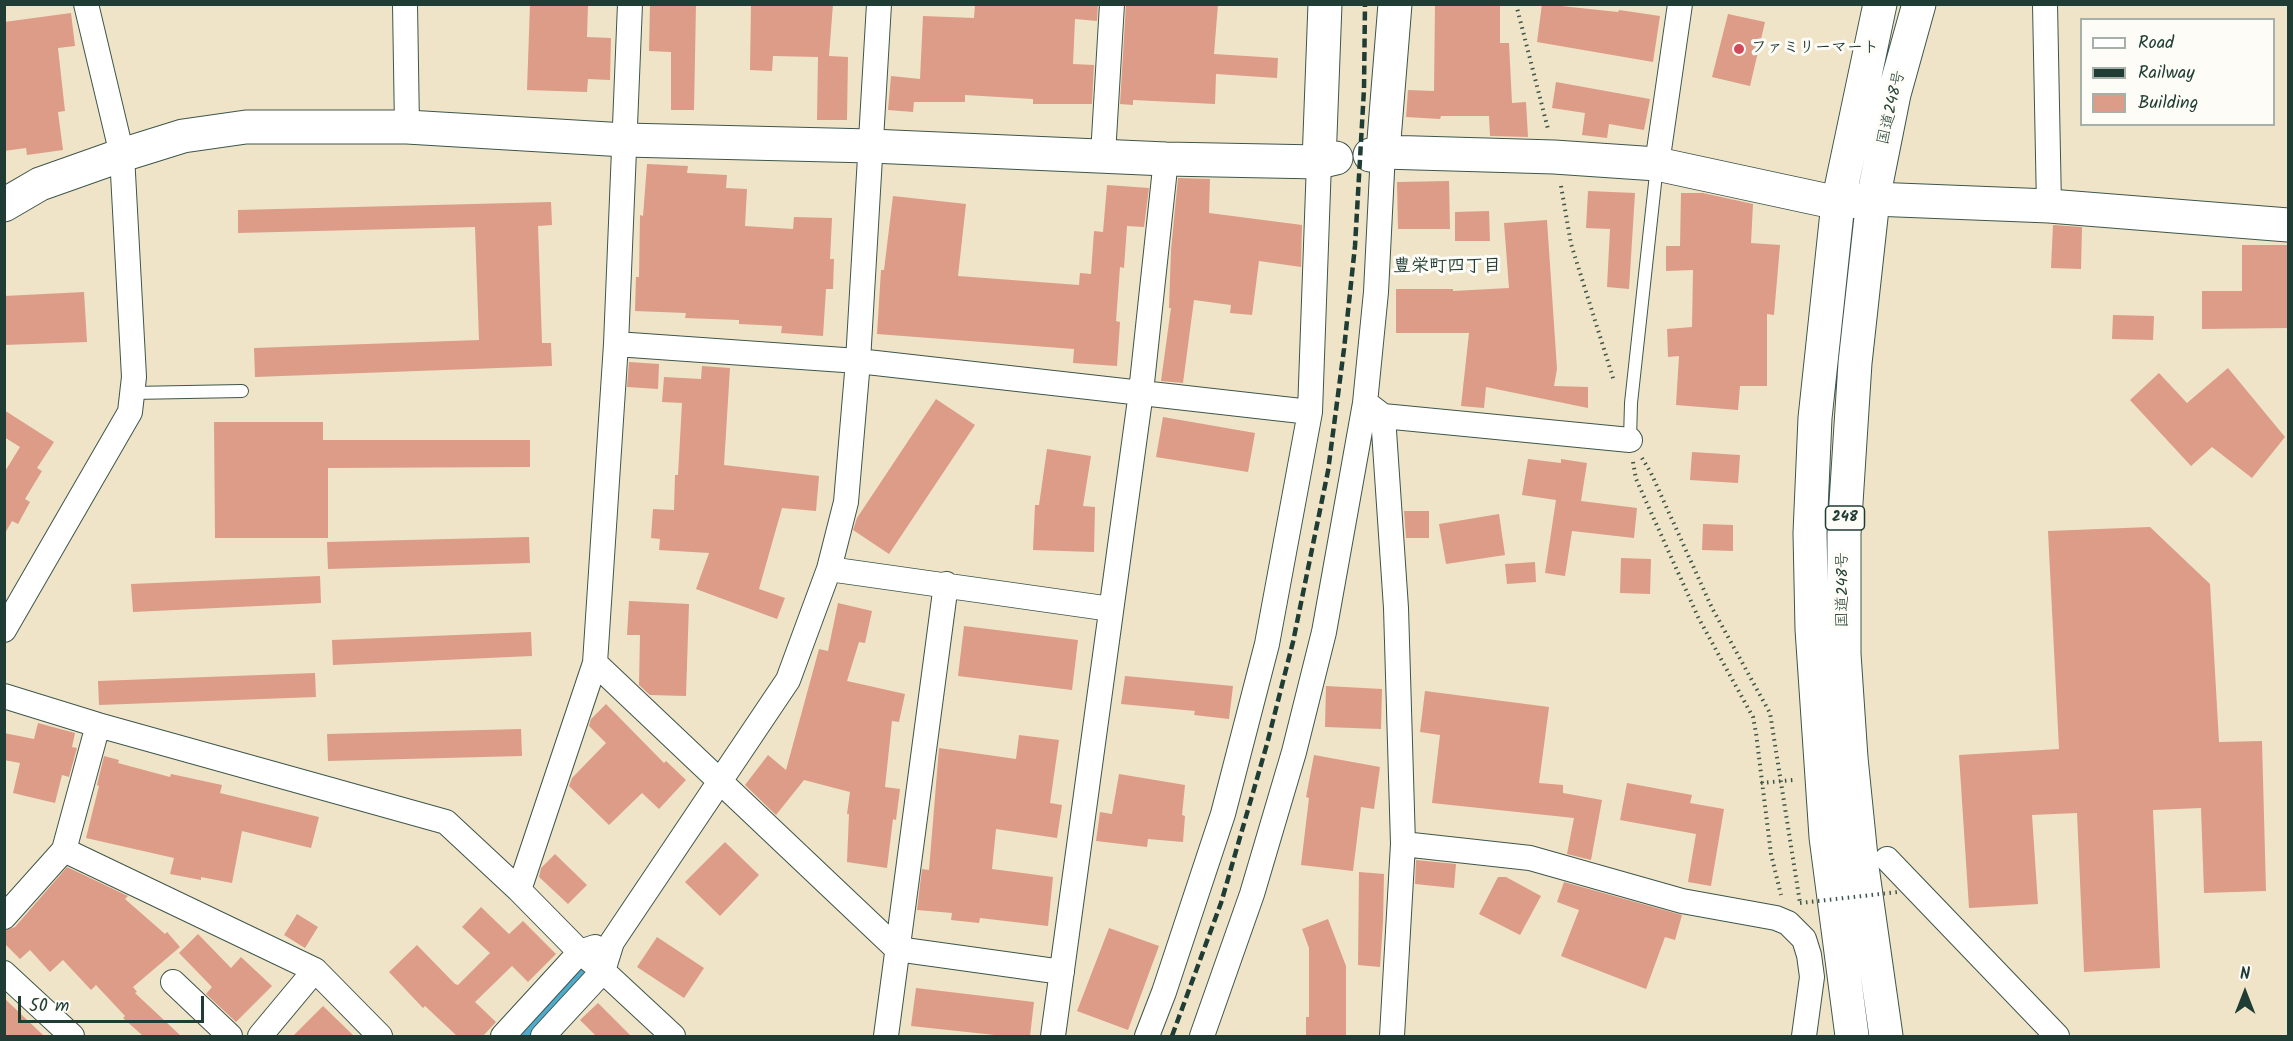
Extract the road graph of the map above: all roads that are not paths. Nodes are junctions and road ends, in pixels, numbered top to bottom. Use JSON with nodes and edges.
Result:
{"nodes":[{"id":1,"x":86,"y":4,"type":"edge"},
{"id":2,"x":405,"y":4,"type":"edge"},
{"id":3,"x":630,"y":4,"type":"edge"},
{"id":4,"x":879,"y":4,"type":"edge"},
{"id":5,"x":1112,"y":4,"type":"edge"},
{"id":6,"x":1325,"y":4,"type":"edge"},
{"id":7,"x":1395,"y":4,"type":"edge"},
{"id":8,"x":1680,"y":4,"type":"edge"},
{"id":9,"x":1880,"y":4,"type":"edge"},
{"id":10,"x":1919,"y":4,"type":"edge"},
{"id":11,"x":2045,"y":4,"type":"edge"},
{"id":12,"x":407,"y":127,"type":"junction"},
{"id":13,"x":625,"y":140,"type":"junction"},
{"id":14,"x":871,"y":146,"type":"junction"},
{"id":15,"x":122,"y":154,"type":"junction"},
{"id":16,"x":1377,"y":154,"type":"junction"},
{"id":17,"x":1103,"y":155,"type":"junction"},
{"id":18,"x":1166,"y":159,"type":"junction"},
{"id":19,"x":1328,"y":160,"type":"junction"},
{"id":20,"x":1657,"y":164,"type":"junction"},
{"id":21,"x":1873,"y":199,"type":"junction"},
{"id":22,"x":1838,"y":203,"type":"junction"},
{"id":23,"x":4,"y":205,"type":"edge"},
{"id":24,"x":2049,"y":206,"type":"junction"},
{"id":25,"x":2289,"y":225,"type":"edge"},
{"id":26,"x":616,"y":344,"type":"junction"},
{"id":27,"x":858,"y":362,"type":"junction"},
{"id":28,"x":242,"y":391,"type":"dead end"},
{"id":29,"x":1141,"y":392,"type":"junction"},
{"id":30,"x":132,"y":393,"type":"junction"},
{"id":31,"x":1374,"y":410,"type":"junction"},
{"id":32,"x":1310,"y":412,"type":"junction"},
{"id":33,"x":1630,"y":440,"type":"joint"},
{"id":34,"x":829,"y":569,"type":"junction"},
{"id":35,"x":946,"y":584,"type":"junction"},
{"id":36,"x":1111,"y":609,"type":"junction"},
{"id":37,"x":4,"y":630,"type":"edge"},
{"id":38,"x":595,"y":663,"type":"junction"},
{"id":39,"x":4,"y":696,"type":"edge"},
{"id":40,"x":98,"y":725,"type":"junction"},
{"id":41,"x":720,"y":782,"type":"junction"},
{"id":42,"x":1403,"y":844,"type":"junction"},
{"id":43,"x":64,"y":850,"type":"junction"},
{"id":44,"x":1887,"y":859,"type":"dead end"},
{"id":45,"x":519,"y":890,"type":"junction"},
{"id":46,"x":4,"y":917,"type":"edge"},
{"id":47,"x":612,"y":942,"type":"junction"},
{"id":48,"x":897,"y":949,"type":"junction"},
{"id":49,"x":579,"y":952,"type":"junction"},
{"id":50,"x":315,"y":970,"type":"junction"},
{"id":51,"x":603,"y":971,"type":"junction"},
{"id":52,"x":1062,"y":972,"type":"junction"},
{"id":53,"x":4,"y":973,"type":"edge"},
{"id":54,"x":1827,"y":974,"type":"junction"},
{"id":55,"x":173,"y":982,"type":"dead end"},
{"id":56,"x":72,"y":1036,"type":"edge"},
{"id":57,"x":230,"y":1036,"type":"edge"},
{"id":58,"x":260,"y":1036,"type":"edge"},
{"id":59,"x":380,"y":1036,"type":"edge"},
{"id":60,"x":503,"y":1036,"type":"edge"},
{"id":61,"x":543,"y":1036,"type":"edge"},
{"id":62,"x":673,"y":1036,"type":"edge"},
{"id":63,"x":886,"y":1036,"type":"edge"},
{"id":64,"x":1053,"y":1036,"type":"edge"},
{"id":65,"x":1147,"y":1036,"type":"edge"},
{"id":66,"x":1202,"y":1036,"type":"edge"},
{"id":67,"x":1392,"y":1036,"type":"edge"},
{"id":68,"x":1804,"y":1036,"type":"edge"},
{"id":69,"x":1852,"y":1036,"type":"edge"},
{"id":70,"x":1886,"y":1036,"type":"edge"},
{"id":71,"x":2058,"y":1036,"type":"edge"}],
"edges":[{"from":1,"to":15,"type":"street"},
{"from":2,"to":12,"type":"street"},
{"from":3,"to":13,"type":"street"},
{"from":4,"to":14,"type":"street"},
{"from":5,"to":17,"type":"street"},
{"from":6,"to":19,"type":"main road"},
{"from":7,"to":16,"type":"main road"},
{"from":8,"to":20,"type":"street"},
{"from":9,"to":22,"type":"main road","name":"国道248号","number":"248"},
{"from":10,"to":21,"type":"main road","name":"国道248号","number":"248"},
{"from":11,"to":24,"type":"street"},
{"from":12,"to":13,"type":"main road"},
{"from":12,"to":15,"type":"main road"},
{"from":13,"to":14,"type":"main road"},
{"from":13,"to":26,"type":"street"},
{"from":14,"to":17,"type":"main road"},
{"from":14,"to":27,"type":"street"},
{"from":15,"to":23,"type":"main road"},
{"from":15,"to":30,"type":"street"},
{"from":16,"to":20,"type":"main road"},
{"from":16,"to":31,"type":"street"},
{"from":17,"to":18,"type":"main road"},
{"from":18,"to":19,"type":"main road"},
{"from":18,"to":29,"type":"street"},
{"from":19,"to":32,"type":"street"},
{"from":20,"to":22,"type":"main road"},
{"from":20,"to":33,"type":"lane"},
{"from":21,"to":22,"type":"main road"},
{"from":21,"to":24,"type":"main road"},
{"from":21,"to":70,"type":"main road","name":"国道248号","number":"248"},
{"from":22,"to":54,"type":"main road","name":"国道248号","number":"248"},
{"from":24,"to":25,"type":"main road"},
{"from":26,"to":27,"type":"street"},
{"from":26,"to":38,"type":"street"},
{"from":27,"to":29,"type":"street"},
{"from":27,"to":34,"type":"street"},
{"from":28,"to":30,"type":"lane"},
{"from":29,"to":32,"type":"street"},
{"from":29,"to":36,"type":"street"},
{"from":30,"to":37,"type":"street"},
{"from":31,"to":33,"type":"street"},
{"from":31,"to":42,"type":"street"},
{"from":31,"to":66,"type":"street"},
{"from":32,"to":65,"type":"street"},
{"from":34,"to":35,"type":"street"},
{"from":34,"to":41,"type":"street"},
{"from":35,"to":36,"type":"street"},
{"from":35,"to":48,"type":"street"},
{"from":36,"to":52,"type":"street"},
{"from":38,"to":41,"type":"street"},
{"from":38,"to":45,"type":"street"},
{"from":39,"to":40,"type":"street"},
{"from":40,"to":43,"type":"street"},
{"from":40,"to":45,"type":"street"},
{"from":41,"to":47,"type":"street"},
{"from":41,"to":48,"type":"street"},
{"from":42,"to":54,"type":"street"},
{"from":42,"to":67,"type":"street"},
{"from":43,"to":46,"type":"street"},
{"from":43,"to":50,"type":"street"},
{"from":44,"to":71,"type":"street"},
{"from":45,"to":49,"type":"street"},
{"from":47,"to":49,"type":"street"},
{"from":47,"to":51,"type":"street"},
{"from":48,"to":52,"type":"street"},
{"from":48,"to":63,"type":"street"},
{"from":49,"to":51,"type":"street"},
{"from":49,"to":60,"type":"street"},
{"from":50,"to":58,"type":"street"},
{"from":50,"to":59,"type":"street"},
{"from":51,"to":61,"type":"street"},
{"from":51,"to":62,"type":"street"},
{"from":52,"to":64,"type":"street"},
{"from":53,"to":56,"type":"street"},
{"from":54,"to":68,"type":"street"},
{"from":54,"to":69,"type":"main road","name":"国道248号","number":"248"},
{"from":55,"to":57,"type":"street"}]}
